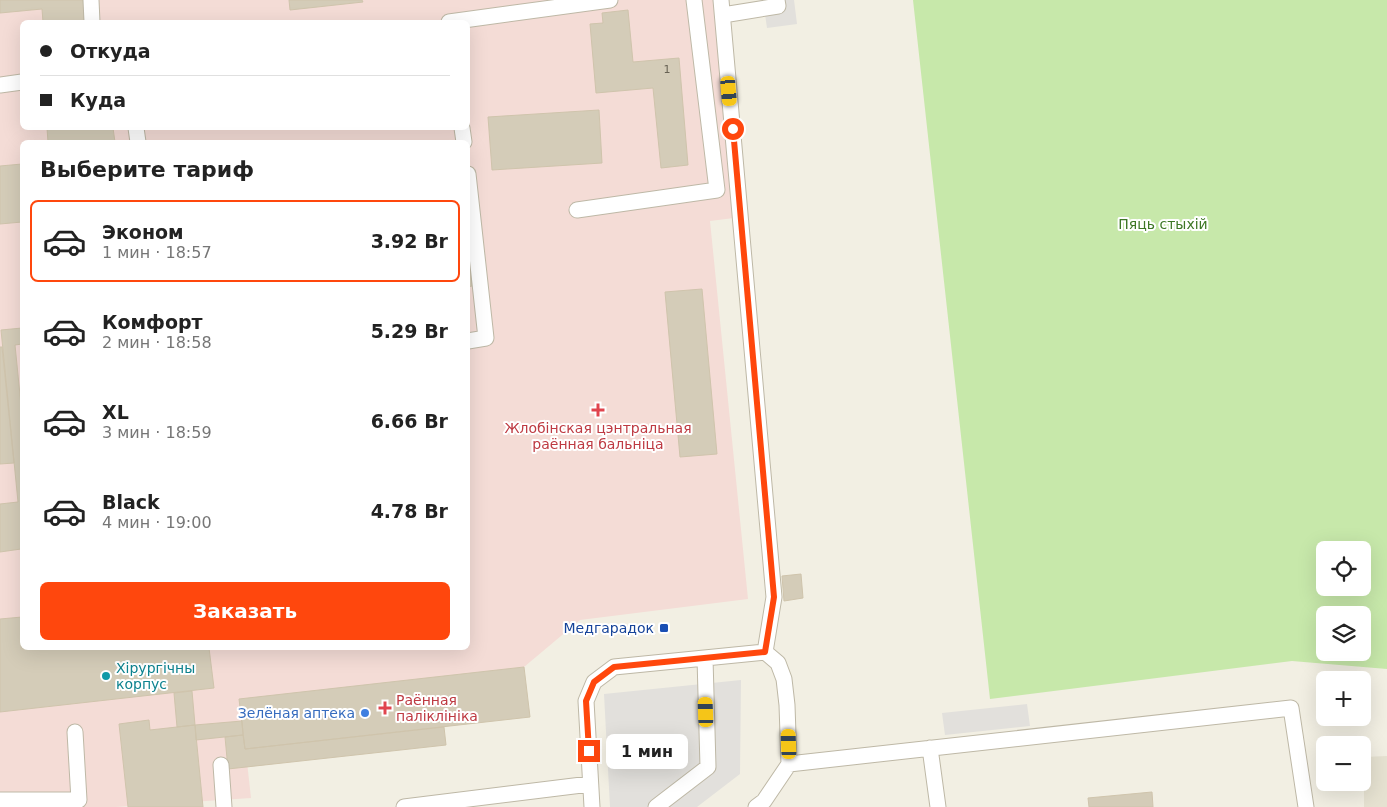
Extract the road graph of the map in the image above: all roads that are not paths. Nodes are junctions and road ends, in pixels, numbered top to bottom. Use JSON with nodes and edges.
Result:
{"nodes":[{"id":1,"x":91,"y":0,"type":"edge"},
{"id":2,"x":610,"y":0,"type":"edge"},
{"id":3,"x":694,"y":0,"type":"edge"},
{"id":4,"x":777,"y":0,"type":"edge"},
{"id":5,"x":722,"y":7,"type":"edge"},
{"id":6,"x":92,"y":20,"type":"edge"},
{"id":7,"x":465,"y":20,"type":"edge"},
{"id":8,"x":20,"y":82,"type":"edge"},
{"id":9,"x":0,"y":85,"type":"edge"},
{"id":10,"x":470,"y":192,"type":"edge"},
{"id":11,"x":577,"y":210,"type":"dead end"},
{"id":12,"x":470,"y":341,"type":"edge"},
{"id":13,"x":765,"y":652,"type":"junction"},
{"id":14,"x":705,"y":658,"type":"junction"},
{"id":15,"x":75,"y":732,"type":"dead end"},
{"id":16,"x":930,"y":748,"type":"junction"},
{"id":17,"x":789,"y":764,"type":"junction"},
{"id":18,"x":221,"y":765,"type":"dead end"},
{"id":19,"x":590,"y":784,"type":"junction"},
{"id":20,"x":0,"y":800,"type":"edge"},
{"id":21,"x":224,"y":807,"type":"edge"},
{"id":22,"x":404,"y":807,"type":"edge"},
{"id":23,"x":592,"y":807,"type":"edge"},
{"id":24,"x":656,"y":807,"type":"edge"},
{"id":25,"x":756,"y":807,"type":"edge"},
{"id":26,"x":938,"y":807,"type":"edge"},
{"id":27,"x":1306,"y":807,"type":"edge"}],
"edges":[{"from":1,"to":6,"type":"lane"},
{"from":2,"to":7,"type":"lane"},
{"from":3,"to":11,"type":"lane"},
{"from":4,"to":5,"type":"lane"},
{"from":5,"to":13,"type":"lane"},
{"from":8,"to":9,"type":"lane"},
{"from":10,"to":12,"type":"lane"},
{"from":13,"to":14,"type":"lane"},
{"from":13,"to":17,"type":"lane"},
{"from":14,"to":19,"type":"lane"},
{"from":14,"to":24,"type":"lane"},
{"from":15,"to":20,"type":"lane"},
{"from":16,"to":17,"type":"lane"},
{"from":16,"to":26,"type":"lane"},
{"from":16,"to":27,"type":"lane"},
{"from":17,"to":25,"type":"lane"},
{"from":18,"to":21,"type":"lane"},
{"from":19,"to":22,"type":"lane"},
{"from":19,"to":23,"type":"lane"}]}
